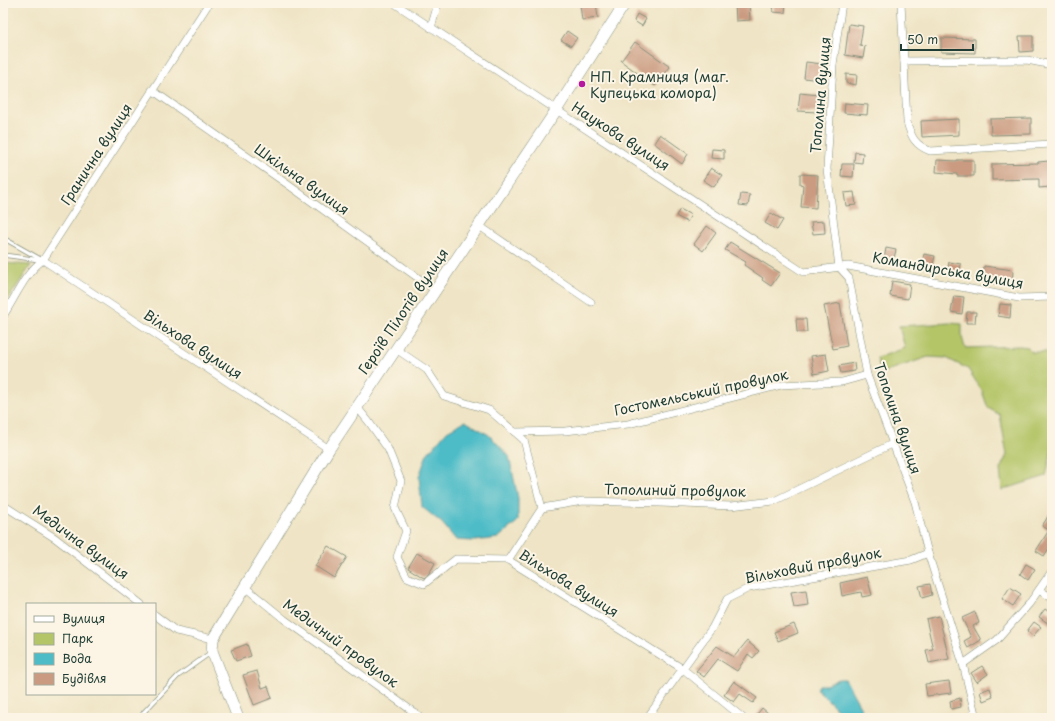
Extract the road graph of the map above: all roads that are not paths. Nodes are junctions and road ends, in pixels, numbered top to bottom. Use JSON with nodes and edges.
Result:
{"nodes":[{"id":1,"x":210,"y":3,"type":"edge"},
{"id":2,"x":394,"y":3,"type":"edge"},
{"id":3,"x":438,"y":3,"type":"edge"},
{"id":4,"x":625,"y":3,"type":"edge"},
{"id":5,"x":842,"y":3,"type":"edge"},
{"id":6,"x":901,"y":3,"type":"edge"},
{"id":7,"x":431,"y":28,"type":"junction"},
{"id":8,"x":904,"y":61,"type":"junction"},
{"id":9,"x":1052,"y":65,"type":"edge"},
{"id":10,"x":152,"y":90,"type":"junction"},
{"id":11,"x":557,"y":110,"type":"junction"},
{"id":12,"x":1052,"y":144,"type":"edge"},
{"id":13,"x":478,"y":225,"type":"junction"},
{"id":14,"x":3,"y":238,"type":"edge"},
{"id":15,"x":3,"y":255,"type":"edge"},
{"id":16,"x":44,"y":260,"type":"junction"},
{"id":17,"x":839,"y":267,"type":"junction"},
{"id":18,"x":435,"y":290,"type":"junction"},
{"id":19,"x":1052,"y":296,"type":"edge"},
{"id":20,"x":591,"y":302,"type":"dead end"},
{"id":21,"x":3,"y":316,"type":"edge"},
{"id":22,"x":396,"y":349,"type":"junction"},
{"id":23,"x":868,"y":375,"type":"junction"},
{"id":24,"x":357,"y":407,"type":"junction"},
{"id":25,"x":515,"y":432,"type":"junction"},
{"id":26,"x":892,"y":444,"type":"junction"},
{"id":27,"x":329,"y":449,"type":"junction"},
{"id":28,"x":3,"y":506,"type":"edge"},
{"id":29,"x":542,"y":508,"type":"junction"},
{"id":30,"x":928,"y":553,"type":"junction"},
{"id":31,"x":508,"y":560,"type":"junction"},
{"id":32,"x":1052,"y":571,"type":"edge"},
{"id":33,"x":246,"y":588,"type":"junction"},
{"id":34,"x":1039,"y":590,"type":"junction"},
{"id":35,"x":1052,"y":598,"type":"edge"},
{"id":36,"x":140,"y":603,"type":"edge"},
{"id":37,"x":156,"y":616,"type":"edge"},
{"id":38,"x":213,"y":639,"type":"junction"},
{"id":39,"x":212,"y":651,"type":"junction"},
{"id":40,"x":962,"y":664,"type":"junction"},
{"id":41,"x":683,"y":669,"type":"junction"},
{"id":42,"x":143,"y":713,"type":"dead end"},
{"id":43,"x":238,"y":718,"type":"edge"},
{"id":44,"x":422,"y":718,"type":"edge"},
{"id":45,"x":647,"y":718,"type":"edge"},
{"id":46,"x":743,"y":718,"type":"edge"},
{"id":47,"x":976,"y":718,"type":"edge"}],
"edges":[{"from":1,"to":10,"type":"street","name":"Гранична вулиця"},
{"from":2,"to":7,"type":"street","name":"Наукова вулиця"},
{"from":3,"to":7,"type":"street"},
{"from":4,"to":11,"type":"street","name":"Героїв Пілотів вулиця"},
{"from":5,"to":17,"type":"street","name":"Тополина вулиця"},
{"from":6,"to":8,"type":"street"},
{"from":7,"to":11,"type":"street","name":"Наукова вулиця"},
{"from":8,"to":9,"type":"street"},
{"from":8,"to":12,"type":"street"},
{"from":10,"to":16,"type":"street","name":"Гранична вулиця"},
{"from":10,"to":18,"type":"street","name":"Шкільна вулиця"},
{"from":11,"to":13,"type":"street","name":"Героїв Пілотів вулиця"},
{"from":11,"to":17,"type":"street","name":"Наукова вулиця"},
{"from":13,"to":18,"type":"street","name":"Героїв Пілотів вулиця"},
{"from":13,"to":20,"type":"street"},
{"from":14,"to":16,"type":"lane"},
{"from":15,"to":16,"type":"lane"},
{"from":16,"to":21,"type":"street","name":"Гранична вулиця"},
{"from":16,"to":27,"type":"street","name":"Вільхова вулиця"},
{"from":17,"to":19,"type":"street","name":"Командирська вулиця"},
{"from":17,"to":23,"type":"street","name":"Тополина вулиця"},
{"from":18,"to":22,"type":"street","name":"Героїв Пілотів вулиця"},
{"from":22,"to":24,"type":"street","name":"Героїв Пілотів вулиця"},
{"from":22,"to":25,"type":"street"},
{"from":23,"to":25,"type":"street","name":"Гостомельський провулок"},
{"from":23,"to":26,"type":"street","name":"Тополина вулиця"},
{"from":24,"to":27,"type":"street","name":"Героїв Пілотів вулиця"},
{"from":24,"to":31,"type":"street","name":"Вільхова вулиця"},
{"from":25,"to":29,"type":"street"},
{"from":26,"to":29,"type":"street","name":"Тополиний провулок"},
{"from":26,"to":30,"type":"street","name":"Тополина вулиця"},
{"from":27,"to":33,"type":"street","name":"Героїв Пілотів вулиця"},
{"from":28,"to":36,"type":"street","name":"Медична вулиця"},
{"from":29,"to":31,"type":"street"},
{"from":30,"to":40,"type":"street","name":"Тополина вулиця"},
{"from":30,"to":41,"type":"street","name":"Вільховий провулок"},
{"from":31,"to":41,"type":"street","name":"Вільхова вулиця"},
{"from":32,"to":34,"type":"street"},
{"from":33,"to":38,"type":"street","name":"Героїв Пілотів вулиця"},
{"from":33,"to":44,"type":"street","name":"Медичний провулок"},
{"from":34,"to":35,"type":"street"},
{"from":34,"to":40,"type":"street"},
{"from":37,"to":38,"type":"street"},
{"from":38,"to":39,"type":"street"},
{"from":39,"to":42,"type":"lane"},
{"from":39,"to":43,"type":"street"},
{"from":40,"to":47,"type":"street","name":"Тополина вулиця"},
{"from":41,"to":45,"type":"street","name":"Вільховий провулок"},
{"from":41,"to":46,"type":"street","name":"Вільхова вулиця"}]}
